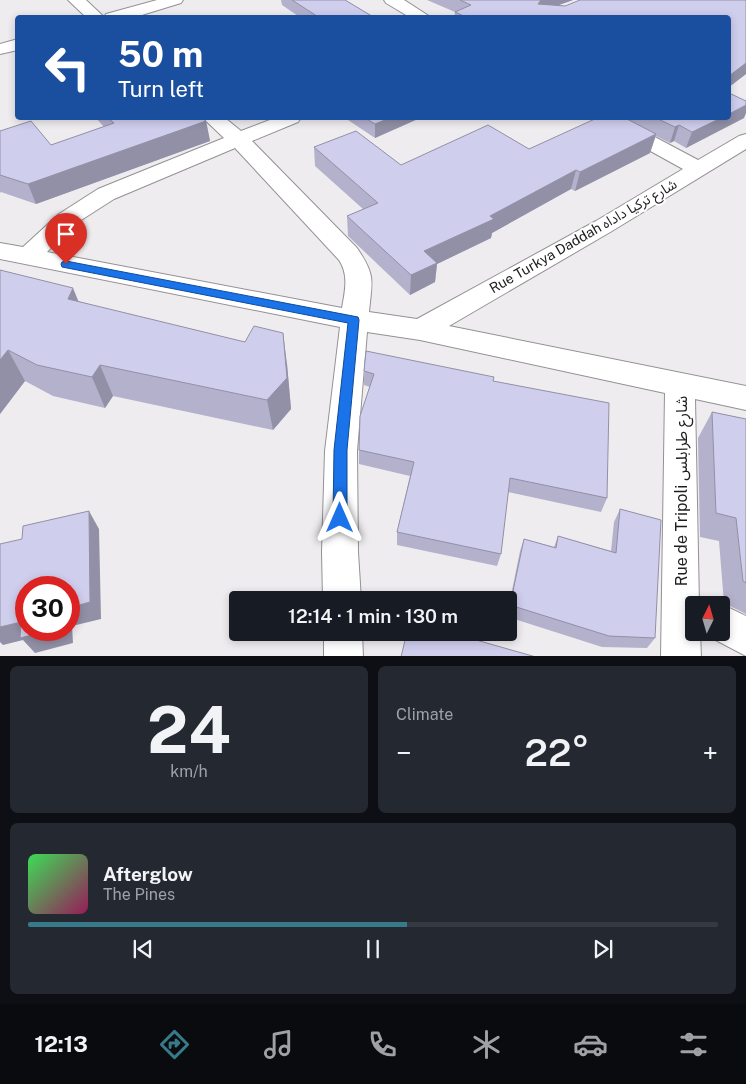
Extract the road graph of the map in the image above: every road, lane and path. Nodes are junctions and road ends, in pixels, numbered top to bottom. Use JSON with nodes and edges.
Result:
{"nodes":[{"id":1,"x":76,"y":0,"type":"edge"},
{"id":2,"x":175,"y":0,"type":"edge"},
{"id":3,"x":392,"y":0,"type":"edge"},
{"id":4,"x":94,"y":15,"type":"edge"},
{"id":5,"x":122,"y":15,"type":"edge"},
{"id":6,"x":419,"y":15,"type":"edge"},
{"id":7,"x":15,"y":45,"type":"edge"},
{"id":8,"x":0,"y":50,"type":"edge"},
{"id":9,"x":215,"y":120,"type":"edge"},
{"id":10,"x":285,"y":120,"type":"edge"},
{"id":11,"x":609,"y":120,"type":"edge"},
{"id":12,"x":238,"y":139,"type":"junction"},
{"id":13,"x":746,"y":140,"type":"edge"},
{"id":14,"x":697,"y":168,"type":"junction"},
{"id":15,"x":0,"y":251,"type":"edge"},
{"id":16,"x":27,"y":257,"type":"junction"},
{"id":17,"x":354,"y":320,"type":"junction"},
{"id":18,"x":420,"y":330,"type":"junction"},
{"id":19,"x":680,"y":385,"type":"junction"},
{"id":20,"x":746,"y":398,"type":"edge"},
{"id":21,"x":342,"y":591,"type":"edge"},
{"id":22,"x":688,"y":596,"type":"edge"},
{"id":23,"x":685,"y":626,"type":"edge"},
{"id":24,"x":730,"y":628,"type":"edge"},
{"id":25,"x":746,"y":637,"type":"edge"},
{"id":26,"x":343,"y":641,"type":"edge"},
{"id":27,"x":344,"y":656,"type":"edge"},
{"id":28,"x":681,"y":656,"type":"edge"}],
"edges":[{"from":1,"to":4,"type":"street"},
{"from":2,"to":5,"type":"street"},
{"from":3,"to":6,"type":"street"},
{"from":7,"to":8,"type":"street"},
{"from":9,"to":12,"type":"street"},
{"from":10,"to":12,"type":"street"},
{"from":11,"to":14,"type":"street"},
{"from":12,"to":16,"type":"street"},
{"from":12,"to":17,"type":"street"},
{"from":13,"to":14,"type":"street","name":"Rue Turkya Daddah شارع تركيا داداه"},
{"from":14,"to":18,"type":"street","name":"Rue Turkya Daddah شارع تركيا داداه"},
{"from":15,"to":16,"type":"street"},
{"from":16,"to":17,"type":"street"},
{"from":17,"to":18,"type":"street"},
{"from":17,"to":21,"type":"street"},
{"from":18,"to":19,"type":"street"},
{"from":19,"to":20,"type":"street"},
{"from":19,"to":22,"type":"street","name":"Rue de Tripoli شارع طرابلس"},
{"from":23,"to":28,"type":"street","name":"Rue de Tripoli شارع طرابلس"},
{"from":24,"to":25,"type":"street"},
{"from":26,"to":27,"type":"street"}]}
